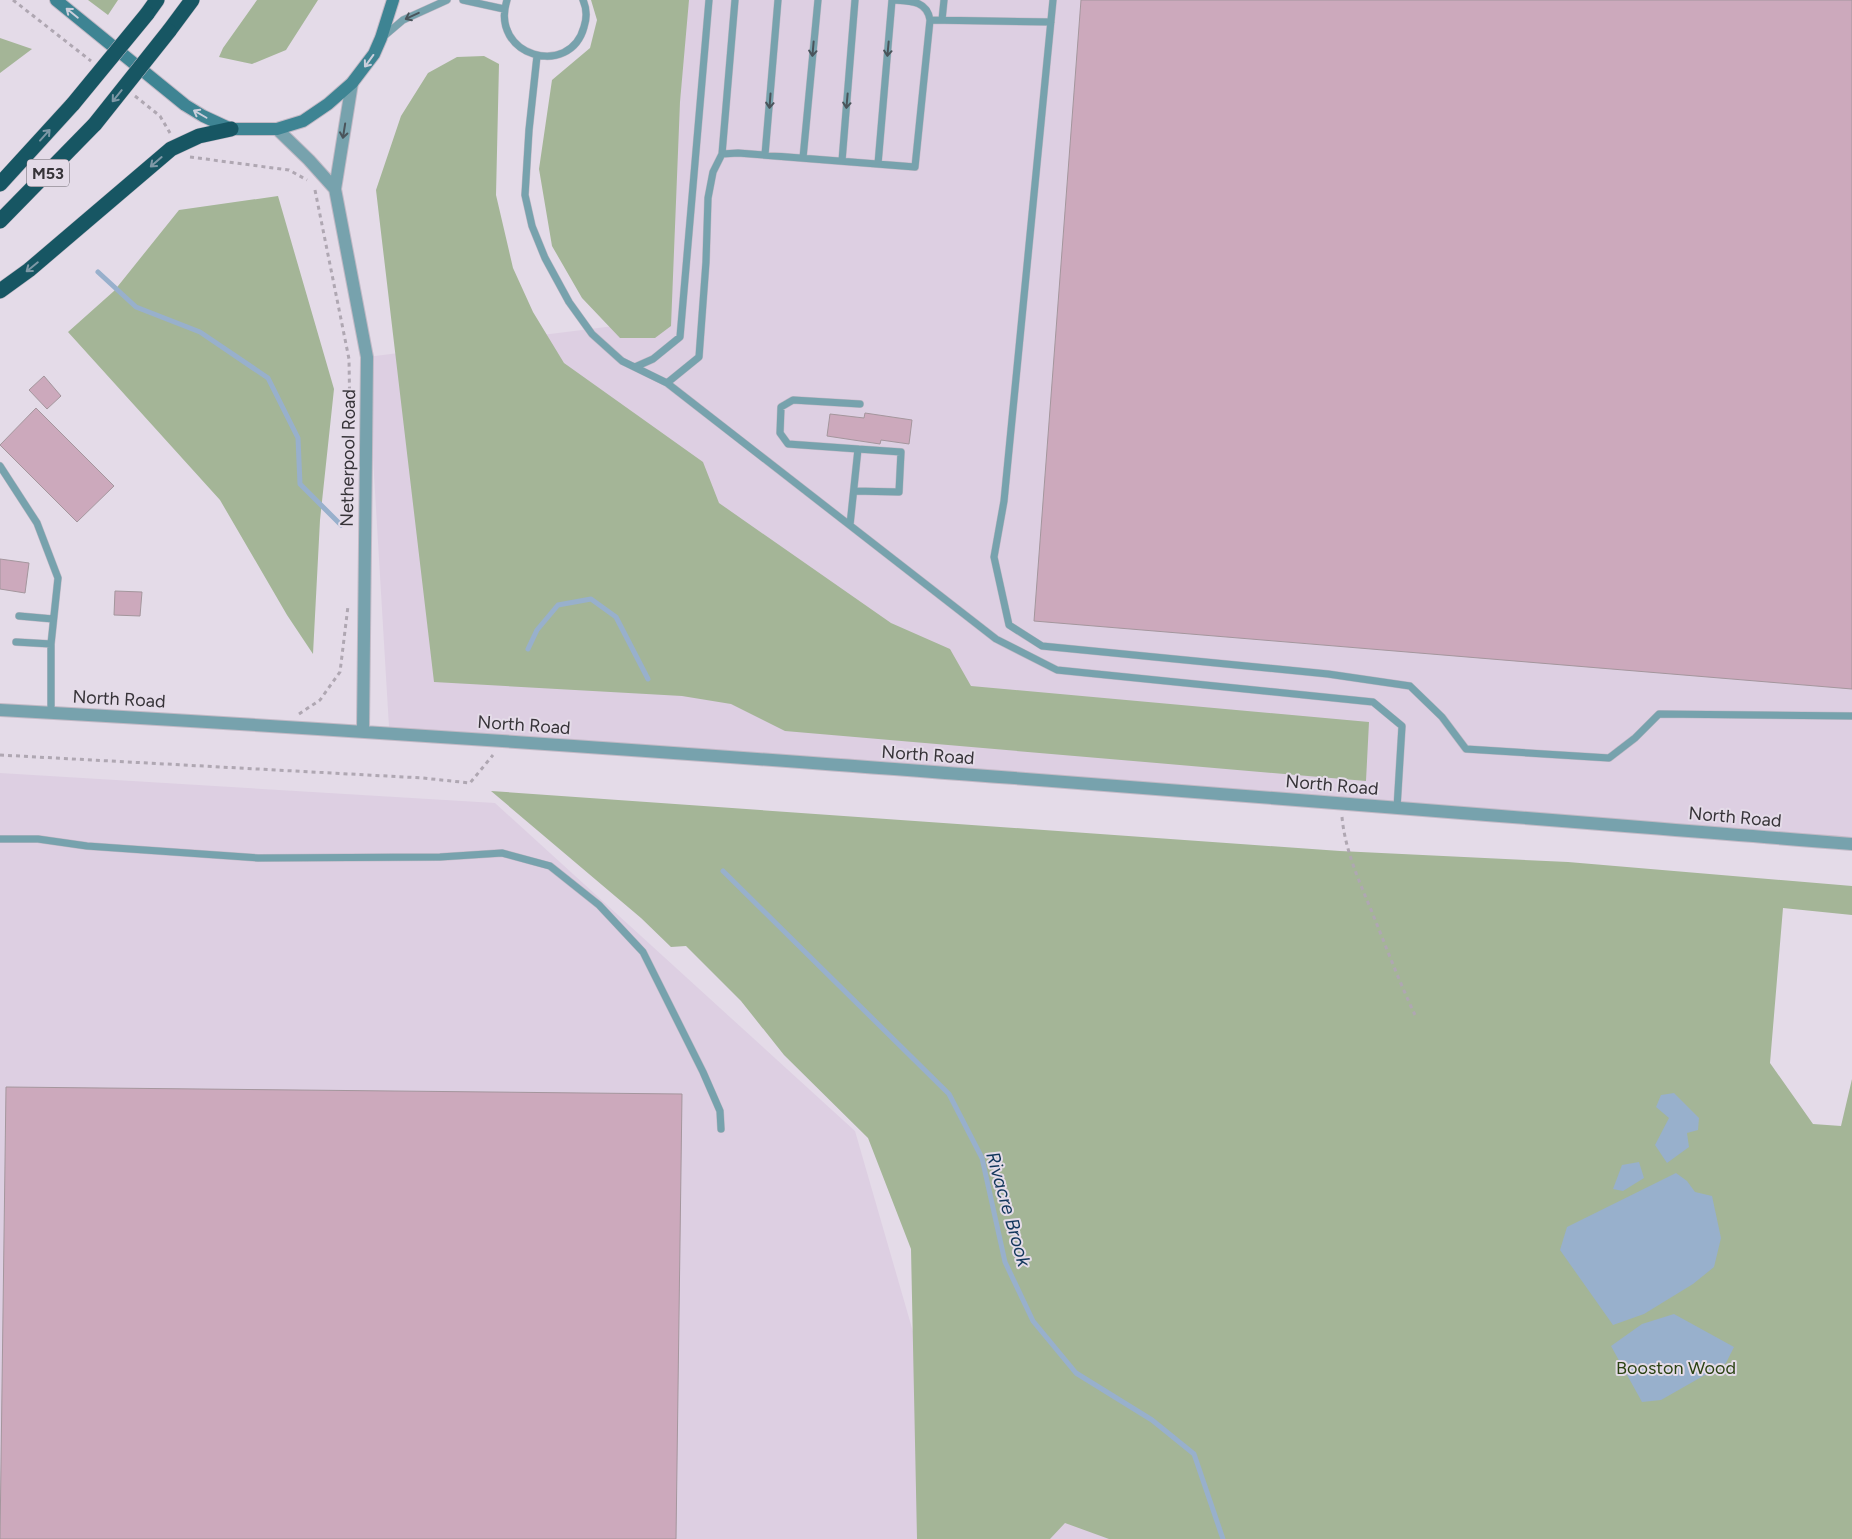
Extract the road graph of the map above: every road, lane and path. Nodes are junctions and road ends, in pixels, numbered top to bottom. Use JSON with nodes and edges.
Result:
{"nodes":[{"id":1,"x":13,"y":0,"type":"edge"},
{"id":2,"x":56,"y":0,"type":"edge"},
{"id":3,"x":157,"y":0,"type":"edge"},
{"id":4,"x":192,"y":0,"type":"edge"},
{"id":5,"x":393,"y":0,"type":"edge"},
{"id":6,"x":447,"y":0,"type":"edge"},
{"id":7,"x":463,"y":0,"type":"edge"},
{"id":8,"x":507,"y":0,"type":"edge"},
{"id":9,"x":583,"y":0,"type":"edge"},
{"id":10,"x":709,"y":0,"type":"edge"},
{"id":11,"x":735,"y":0,"type":"edge"},
{"id":12,"x":778,"y":0,"type":"edge"},
{"id":13,"x":818,"y":0,"type":"edge"},
{"id":14,"x":856,"y":0,"type":"edge"},
{"id":15,"x":893,"y":0,"type":"edge"},
{"id":16,"x":944,"y":0,"type":"edge"},
{"id":17,"x":1053,"y":0,"type":"edge"},
{"id":18,"x":504,"y":9,"type":"junction"},
{"id":19,"x":930,"y":20,"type":"junction"},
{"id":20,"x":942,"y":20,"type":"junction"},
{"id":21,"x":1051,"y":22,"type":"junction"},
{"id":22,"x":381,"y":38,"type":"junction"},
{"id":23,"x":537,"y":56,"type":"junction"},
{"id":24,"x":97,"y":66,"type":"dead end"},
{"id":25,"x":352,"y":83,"type":"junction"},
{"id":26,"x":128,"y":91,"type":"dead end"},
{"id":27,"x":231,"y":129,"type":"junction"},
{"id":28,"x":276,"y":129,"type":"junction"},
{"id":29,"x":178,"y":146,"type":"junction"},
{"id":30,"x":722,"y":154,"type":"junction"},
{"id":31,"x":766,"y":155,"type":"junction"},
{"id":32,"x":803,"y":158,"type":"junction"},
{"id":33,"x":842,"y":162,"type":"junction"},
{"id":34,"x":878,"y":164,"type":"junction"},
{"id":35,"x":0,"y":184,"type":"edge"},
{"id":36,"x":335,"y":189,"type":"junction"},
{"id":37,"x":0,"y":221,"type":"edge"},
{"id":38,"x":0,"y":290,"type":"edge"},
{"id":39,"x":635,"y":367,"type":"junction"},
{"id":40,"x":667,"y":383,"type":"junction"},
{"id":41,"x":860,"y":404,"type":"dead end"},
{"id":42,"x":350,"y":426,"type":"dead end"},
{"id":43,"x":858,"y":449,"type":"junction"},
{"id":44,"x":0,"y":466,"type":"edge"},
{"id":45,"x":854,"y":491,"type":"junction"},
{"id":46,"x":850,"y":525,"type":"junction"},
{"id":47,"x":350,"y":598,"type":"dead end"},
{"id":48,"x":18,"y":616,"type":"dead end"},
{"id":49,"x":53,"y":619,"type":"junction"},
{"id":50,"x":16,"y":642,"type":"dead end"},
{"id":51,"x":51,"y":644,"type":"junction"},
{"id":52,"x":0,"y":710,"type":"edge"},
{"id":53,"x":51,"y":713,"type":"junction"},
{"id":54,"x":296,"y":715,"type":"dead end"},
{"id":55,"x":1852,"y":716,"type":"edge"},
{"id":56,"x":362,"y":730,"type":"junction"},
{"id":57,"x":504,"y":741,"type":"junction"},
{"id":58,"x":0,"y":755,"type":"edge"},
{"id":59,"x":1341,"y":804,"type":"junction"},
{"id":60,"x":1397,"y":808,"type":"junction"},
{"id":61,"x":0,"y":839,"type":"edge"},
{"id":62,"x":1852,"y":844,"type":"edge"},
{"id":63,"x":1416,"y":1015,"type":"dead end"},
{"id":64,"x":721,"y":1129,"type":"dead end"}],
"edges":[{"from":1,"to":24,"type":"path"},
{"from":27,"to":2,"type":"main road","one_way":true},
{"from":35,"to":3,"type":"highway","number":"M53","one_way":true,"bridge":true},
{"from":4,"to":37,"type":"highway","number":"M53","one_way":true,"bridge":true},
{"from":5,"to":22,"type":"main road"},
{"from":6,"to":22,"type":"lane","one_way":true},
{"from":7,"to":18,"type":"lane"},
{"from":8,"to":18,"type":"lane"},
{"from":9,"to":23,"type":"lane"},
{"from":10,"to":39,"type":"lane"},
{"from":11,"to":30,"type":"lane"},
{"from":12,"to":31,"type":"lane","one_way":true},
{"from":13,"to":32,"type":"lane","one_way":true},
{"from":14,"to":33,"type":"lane","one_way":true},
{"from":15,"to":19,"type":"lane"},
{"from":15,"to":34,"type":"lane","one_way":true},
{"from":16,"to":20,"type":"lane"},
{"from":17,"to":21,"type":"lane"},
{"from":18,"to":23,"type":"lane"},
{"from":19,"to":20,"type":"lane"},
{"from":19,"to":34,"type":"lane"},
{"from":20,"to":21,"type":"lane"},
{"from":21,"to":55,"type":"lane"},
{"from":22,"to":25,"type":"main road","one_way":true},
{"from":23,"to":39,"type":"lane"},
{"from":25,"to":28,"type":"main road"},
{"from":25,"to":36,"type":"street","name":"Netherpool Road","one_way":true},
{"from":26,"to":29,"type":"path"},
{"from":27,"to":28,"type":"main road"},
{"from":27,"to":29,"type":"highway"},
{"from":28,"to":36,"type":"street"},
{"from":29,"to":38,"type":"highway","one_way":true},
{"from":29,"to":42,"type":"path"},
{"from":30,"to":31,"type":"lane"},
{"from":30,"to":40,"type":"lane"},
{"from":31,"to":32,"type":"lane"},
{"from":32,"to":33,"type":"lane"},
{"from":33,"to":34,"type":"lane"},
{"from":36,"to":56,"type":"street","name":"Netherpool Road"},
{"from":39,"to":40,"type":"lane"},
{"from":40,"to":46,"type":"lane"},
{"from":41,"to":43,"type":"lane"},
{"from":43,"to":45,"type":"lane"},
{"from":43,"to":45,"type":"lane"},
{"from":44,"to":49,"type":"lane"},
{"from":45,"to":46,"type":"lane"},
{"from":46,"to":60,"type":"lane"},
{"from":47,"to":54,"type":"path"},
{"from":48,"to":49,"type":"lane"},
{"from":49,"to":51,"type":"lane"},
{"from":50,"to":51,"type":"lane"},
{"from":51,"to":53,"type":"lane"},
{"from":52,"to":53,"type":"street","name":"North Road"},
{"from":53,"to":56,"type":"street","name":"North Road"},
{"from":56,"to":57,"type":"street","name":"North Road"},
{"from":57,"to":58,"type":"path"},
{"from":57,"to":59,"type":"street","name":"North Road"},
{"from":59,"to":60,"type":"street","name":"North Road"},
{"from":59,"to":63,"type":"path"},
{"from":60,"to":62,"type":"street","name":"North Road"},
{"from":61,"to":64,"type":"lane"}]}
